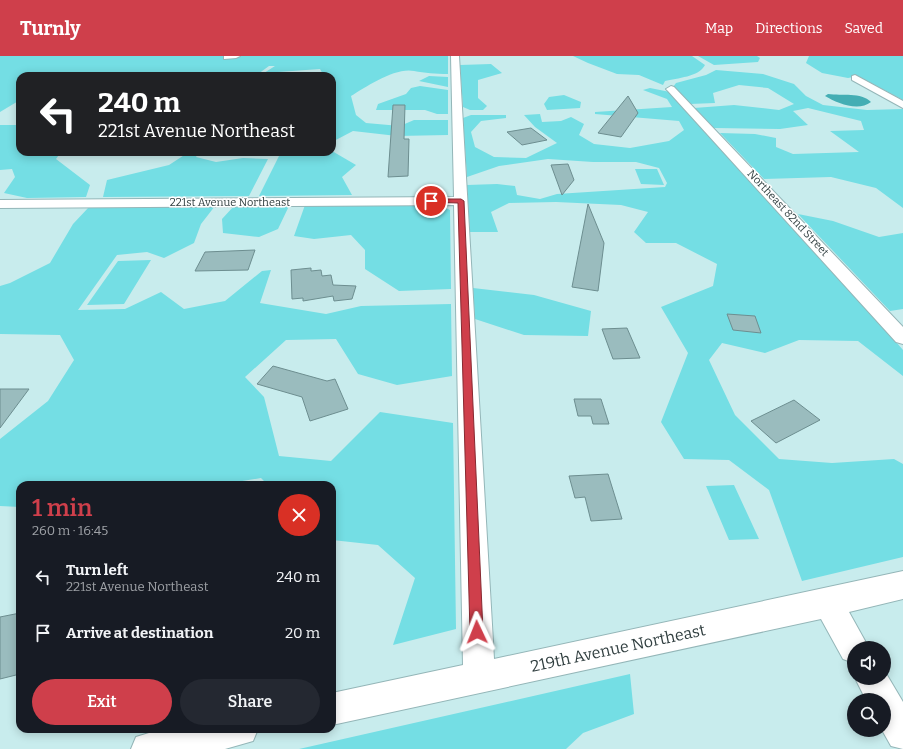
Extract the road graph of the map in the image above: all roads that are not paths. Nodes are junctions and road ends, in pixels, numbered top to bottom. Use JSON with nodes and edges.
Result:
{"nodes":[{"id":1,"x":236,"y":56,"type":"edge"},
{"id":2,"x":455,"y":56,"type":"edge"},
{"id":3,"x":227,"y":57,"type":"edge"},
{"id":4,"x":855,"y":78,"type":"dead end"},
{"id":5,"x":671,"y":89,"type":"dead end"},
{"id":6,"x":903,"y":105,"type":"edge"},
{"id":7,"x":461,"y":201,"type":"junction"},
{"id":8,"x":0,"y":204,"type":"edge"},
{"id":9,"x":903,"y":338,"type":"edge"},
{"id":10,"x":903,"y":585,"type":"edge"},
{"id":11,"x":828,"y":603,"type":"junction"},
{"id":12,"x":850,"y":641,"type":"edge"},
{"id":13,"x":478,"y":678,"type":"junction"},
{"id":14,"x":336,"y":709,"type":"edge"},
{"id":15,"x":891,"y":713,"type":"edge"},
{"id":16,"x":222,"y":733,"type":"edge"},
{"id":17,"x":903,"y":734,"type":"edge"},
{"id":18,"x":148,"y":749,"type":"edge"}],
"edges":[{"from":1,"to":3,"type":"street"},
{"from":2,"to":7,"type":"street"},
{"from":4,"to":6,"type":"street"},
{"from":5,"to":9,"type":"street","name":"Northeast 82nd Street"},
{"from":7,"to":8,"type":"street","name":"221st Avenue Northeast"},
{"from":7,"to":13,"type":"street"},
{"from":10,"to":11,"type":"street","name":"219th Avenue Northeast"},
{"from":11,"to":12,"type":"street"},
{"from":11,"to":13,"type":"street","name":"219th Avenue Northeast"},
{"from":13,"to":14,"type":"street","name":"219th Avenue Northeast"},
{"from":15,"to":17,"type":"street"},
{"from":16,"to":18,"type":"street"}]}
